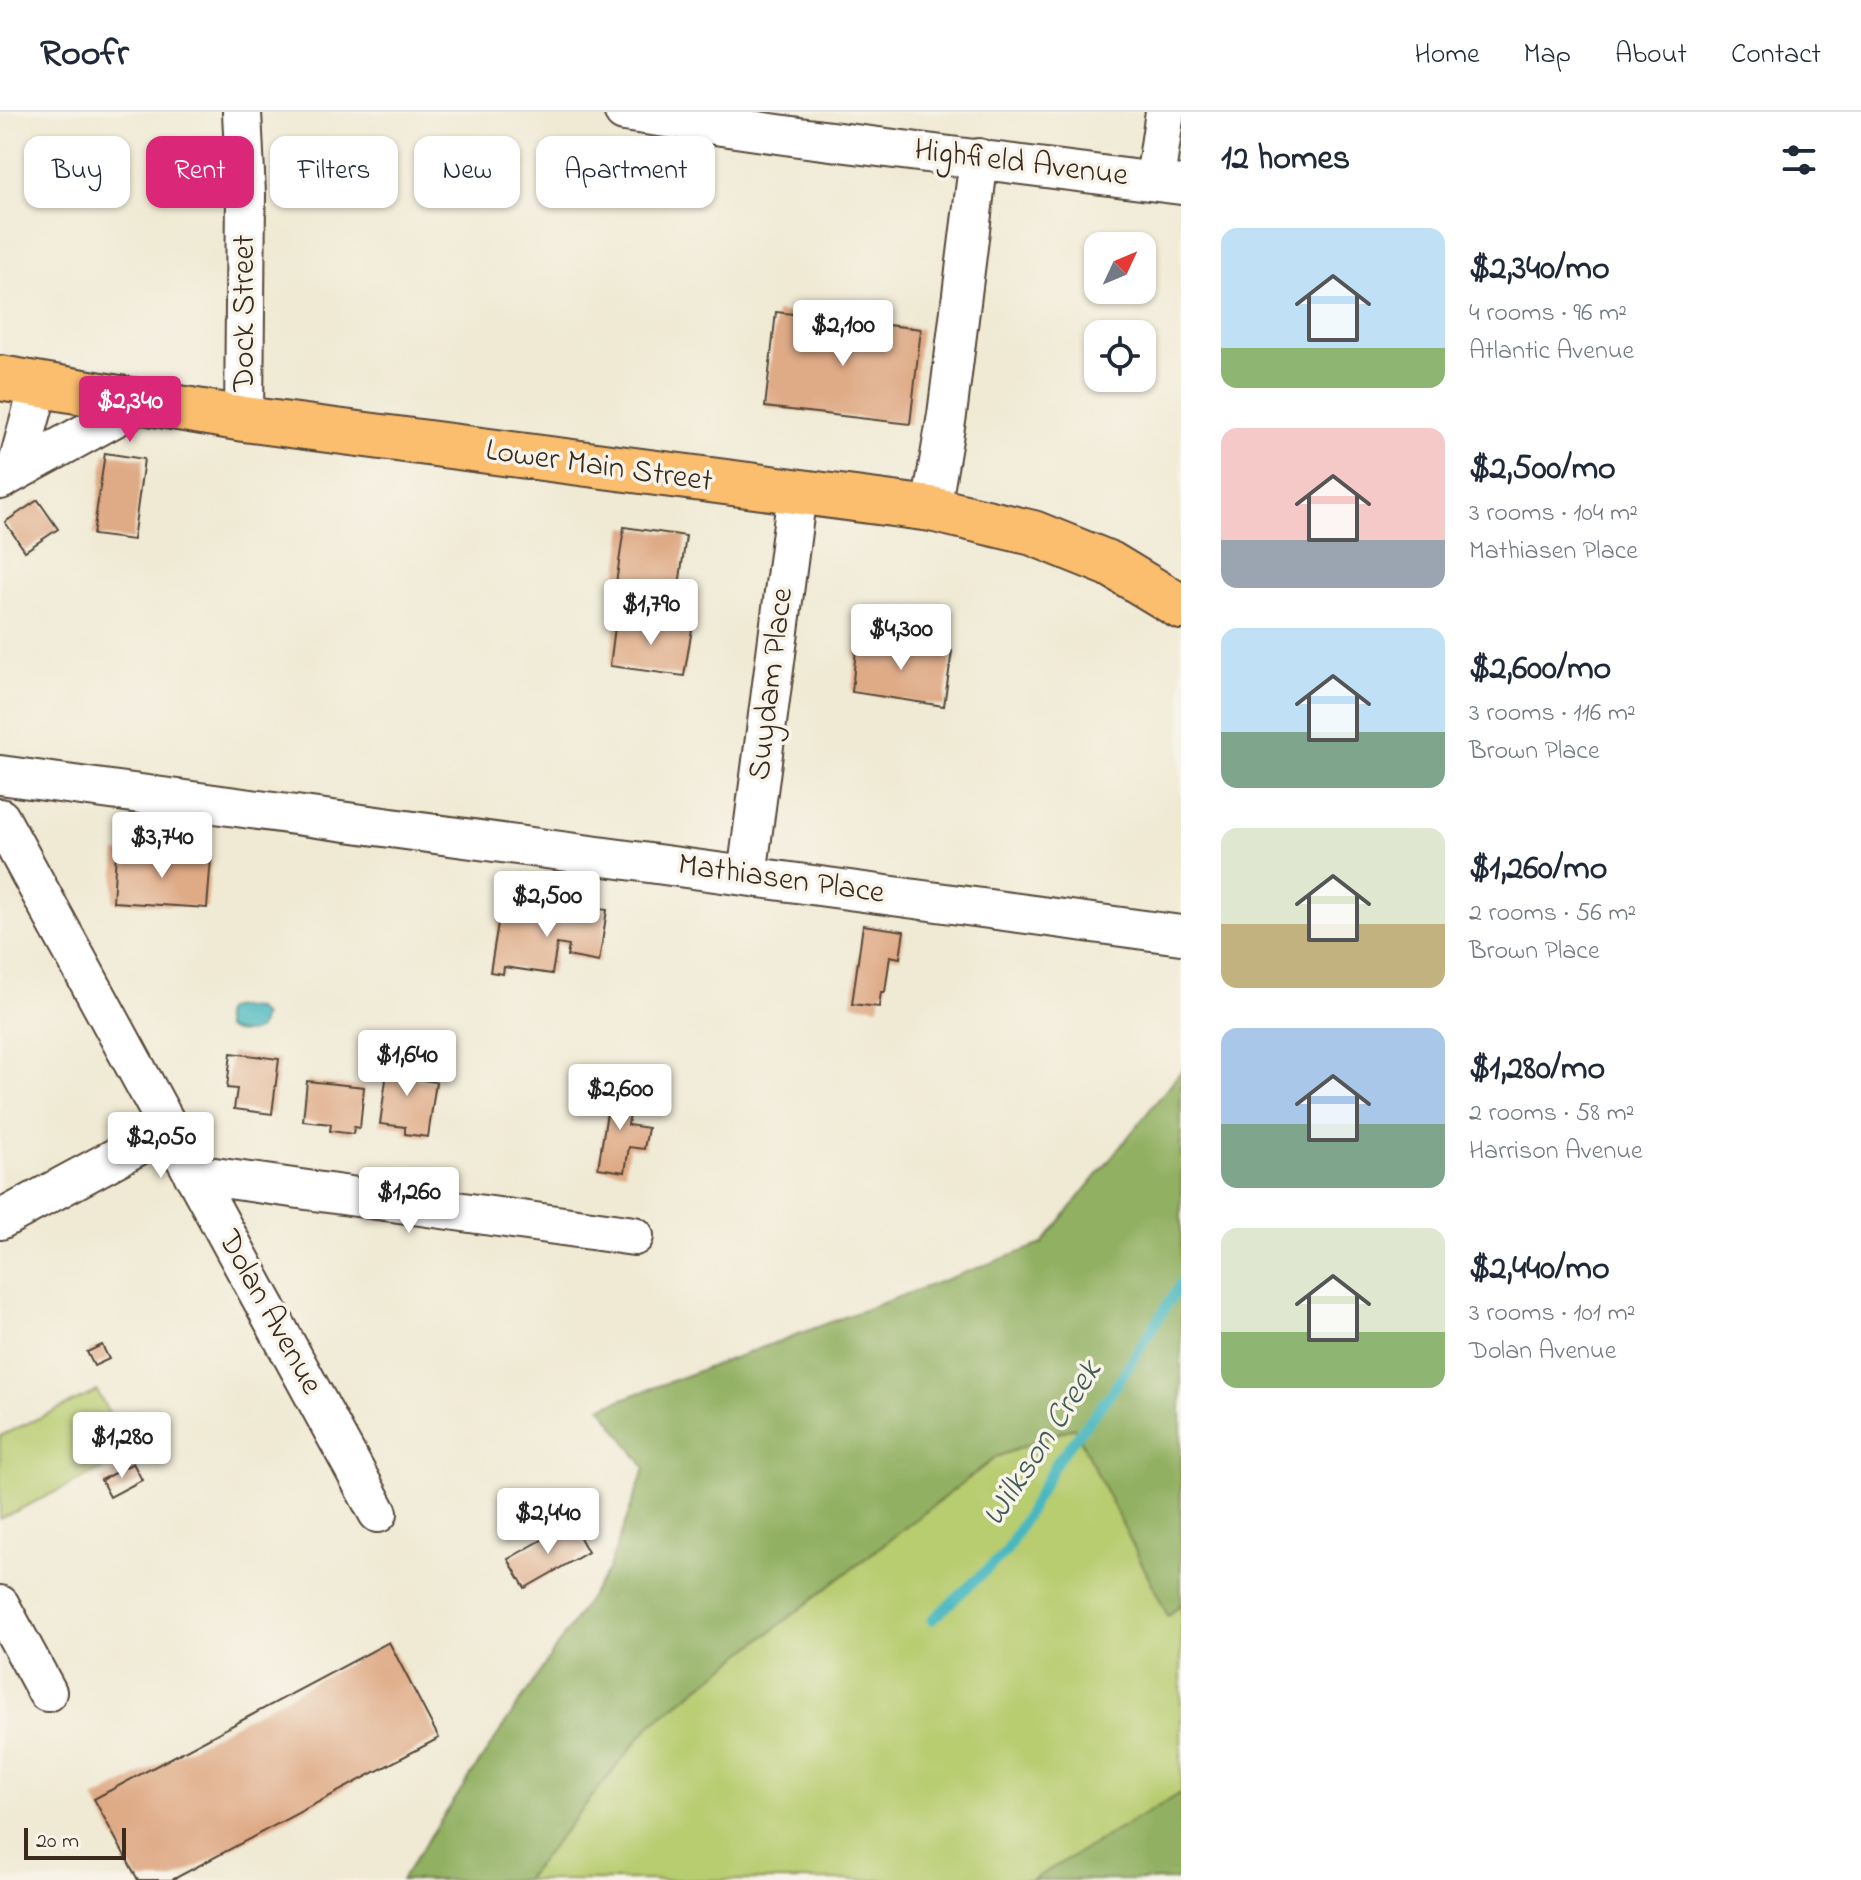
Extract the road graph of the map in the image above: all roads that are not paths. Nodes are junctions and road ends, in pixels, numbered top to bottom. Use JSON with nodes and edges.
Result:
{"nodes":[{"id":1,"x":242,"y":112,"type":"edge"},
{"id":2,"x":624,"y":112,"type":"edge"},
{"id":3,"x":1165,"y":112,"type":"edge"},
{"id":4,"x":801,"y":125,"type":"edge"},
{"id":5,"x":979,"y":158,"type":"junction"},
{"id":6,"x":1168,"y":183,"type":"edge"},
{"id":7,"x":20,"y":382,"type":"edge"},
{"id":8,"x":143,"y":402,"type":"junction"},
{"id":9,"x":244,"y":419,"type":"junction"},
{"id":10,"x":8,"y":476,"type":"edge"},
{"id":11,"x":797,"y":493,"type":"junction"},
{"id":12,"x":931,"y":509,"type":"junction"},
{"id":13,"x":1181,"y":607,"type":"edge"},
{"id":14,"x":0,"y":775,"type":"edge"},
{"id":15,"x":0,"y":818,"type":"edge"},
{"id":16,"x":747,"y":876,"type":"junction"},
{"id":17,"x":1181,"y":935,"type":"edge"},
{"id":18,"x":169,"y":1129,"type":"junction"},
{"id":19,"x":193,"y":1174,"type":"junction"},
{"id":20,"x":0,"y":1220,"type":"edge"},
{"id":21,"x":634,"y":1236,"type":"dead end"},
{"id":22,"x":378,"y":1513,"type":"dead end"},
{"id":23,"x":0,"y":1605,"type":"edge"},
{"id":24,"x":47,"y":1692,"type":"dead end"}],
"edges":[{"from":1,"to":9,"type":"street","name":"Dock Street"},
{"from":2,"to":4,"type":"street","name":"Highfield Avenue"},
{"from":3,"to":6,"type":"street"},
{"from":4,"to":5,"type":"street","name":"Highfield Avenue"},
{"from":5,"to":6,"type":"street","name":"Highfield Avenue"},
{"from":5,"to":12,"type":"street"},
{"from":7,"to":8,"type":"main road","name":"Lower Main Street"},
{"from":7,"to":10,"type":"street"},
{"from":8,"to":9,"type":"main road","name":"Lower Main Street"},
{"from":8,"to":10,"type":"street"},
{"from":9,"to":11,"type":"main road","name":"Lower Main Street"},
{"from":11,"to":12,"type":"main road","name":"Lower Main Street"},
{"from":11,"to":16,"type":"street","name":"Suydam Place"},
{"from":12,"to":13,"type":"main road","name":"Lower Main Street"},
{"from":14,"to":16,"type":"street","name":"Mathiasen Place"},
{"from":15,"to":18,"type":"street","name":"Dolan Avenue"},
{"from":16,"to":17,"type":"street","name":"Mathiasen Place"},
{"from":18,"to":19,"type":"street","name":"Dolan Avenue"},
{"from":18,"to":20,"type":"street"},
{"from":19,"to":21,"type":"street"},
{"from":19,"to":22,"type":"street","name":"Dolan Avenue"},
{"from":23,"to":24,"type":"street"}]}
